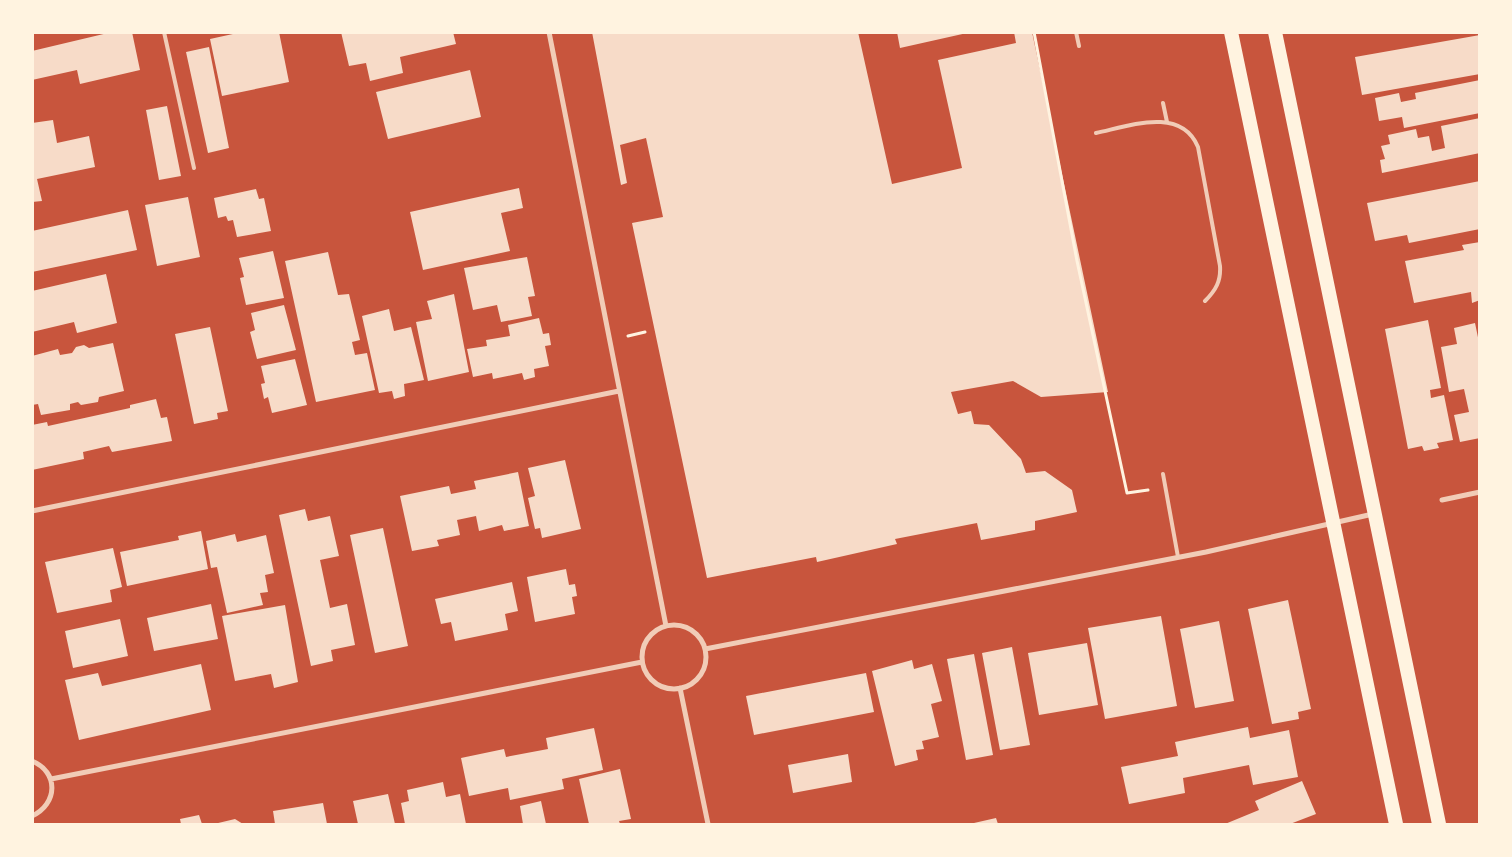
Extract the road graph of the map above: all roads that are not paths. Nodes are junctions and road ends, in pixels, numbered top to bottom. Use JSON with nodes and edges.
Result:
{"nodes":[{"id":1,"x":164,"y":32,"type":"edge"},
{"id":2,"x":549,"y":32,"type":"edge"},
{"id":3,"x":1076,"y":32,"type":"edge"},
{"id":4,"x":1231,"y":32,"type":"edge"},
{"id":5,"x":1274,"y":32,"type":"edge"},
{"id":6,"x":1079,"y":46,"type":"dead end"},
{"id":7,"x":1163,"y":103,"type":"dead end"},
{"id":8,"x":1167,"y":122,"type":"junction"},
{"id":9,"x":1096,"y":133,"type":"dead end"},
{"id":10,"x":194,"y":168,"type":"dead end"},
{"id":11,"x":1205,"y":301,"type":"dead end"},
{"id":12,"x":619,"y":391,"type":"junction"},
{"id":13,"x":1163,"y":474,"type":"dead end"},
{"id":14,"x":1480,"y":492,"type":"edge"},
{"id":15,"x":1442,"y":500,"type":"dead end"},
{"id":16,"x":32,"y":511,"type":"edge"},
{"id":17,"x":1376,"y":513,"type":"junction"},
{"id":18,"x":1334,"y":522,"type":"junction"},
{"id":19,"x":1178,"y":557,"type":"junction"},
{"id":20,"x":666,"y":626,"type":"junction"},
{"id":21,"x":705,"y":649,"type":"junction"},
{"id":22,"x":642,"y":662,"type":"junction"},
{"id":23,"x":680,"y":688,"type":"junction"},
{"id":24,"x":32,"y":761,"type":"edge"},
{"id":25,"x":51,"y":779,"type":"junction"},
{"id":26,"x":32,"y":816,"type":"edge"},
{"id":27,"x":708,"y":824,"type":"edge"},
{"id":28,"x":1396,"y":824,"type":"edge"},
{"id":29,"x":1439,"y":824,"type":"edge"}],
"edges":[{"from":1,"to":10,"type":"lane"},
{"from":2,"to":12,"type":"street"},
{"from":3,"to":6,"type":"lane"},
{"from":4,"to":18,"type":"highway"},
{"from":5,"to":17,"type":"highway"},
{"from":7,"to":8,"type":"lane"},
{"from":8,"to":9,"type":"lane"},
{"from":8,"to":11,"type":"lane"},
{"from":12,"to":16,"type":"street"},
{"from":12,"to":20,"type":"street"},
{"from":13,"to":19,"type":"lane"},
{"from":14,"to":15,"type":"street"},
{"from":17,"to":18,"type":"street"},
{"from":17,"to":29,"type":"highway"},
{"from":18,"to":19,"type":"street"},
{"from":18,"to":28,"type":"highway"},
{"from":19,"to":21,"type":"street"},
{"from":20,"to":21,"type":"street"},
{"from":20,"to":22,"type":"street"},
{"from":21,"to":23,"type":"street"},
{"from":22,"to":23,"type":"street"},
{"from":22,"to":25,"type":"street"},
{"from":23,"to":27,"type":"street"},
{"from":24,"to":25,"type":"street"},
{"from":25,"to":26,"type":"street"}]}
